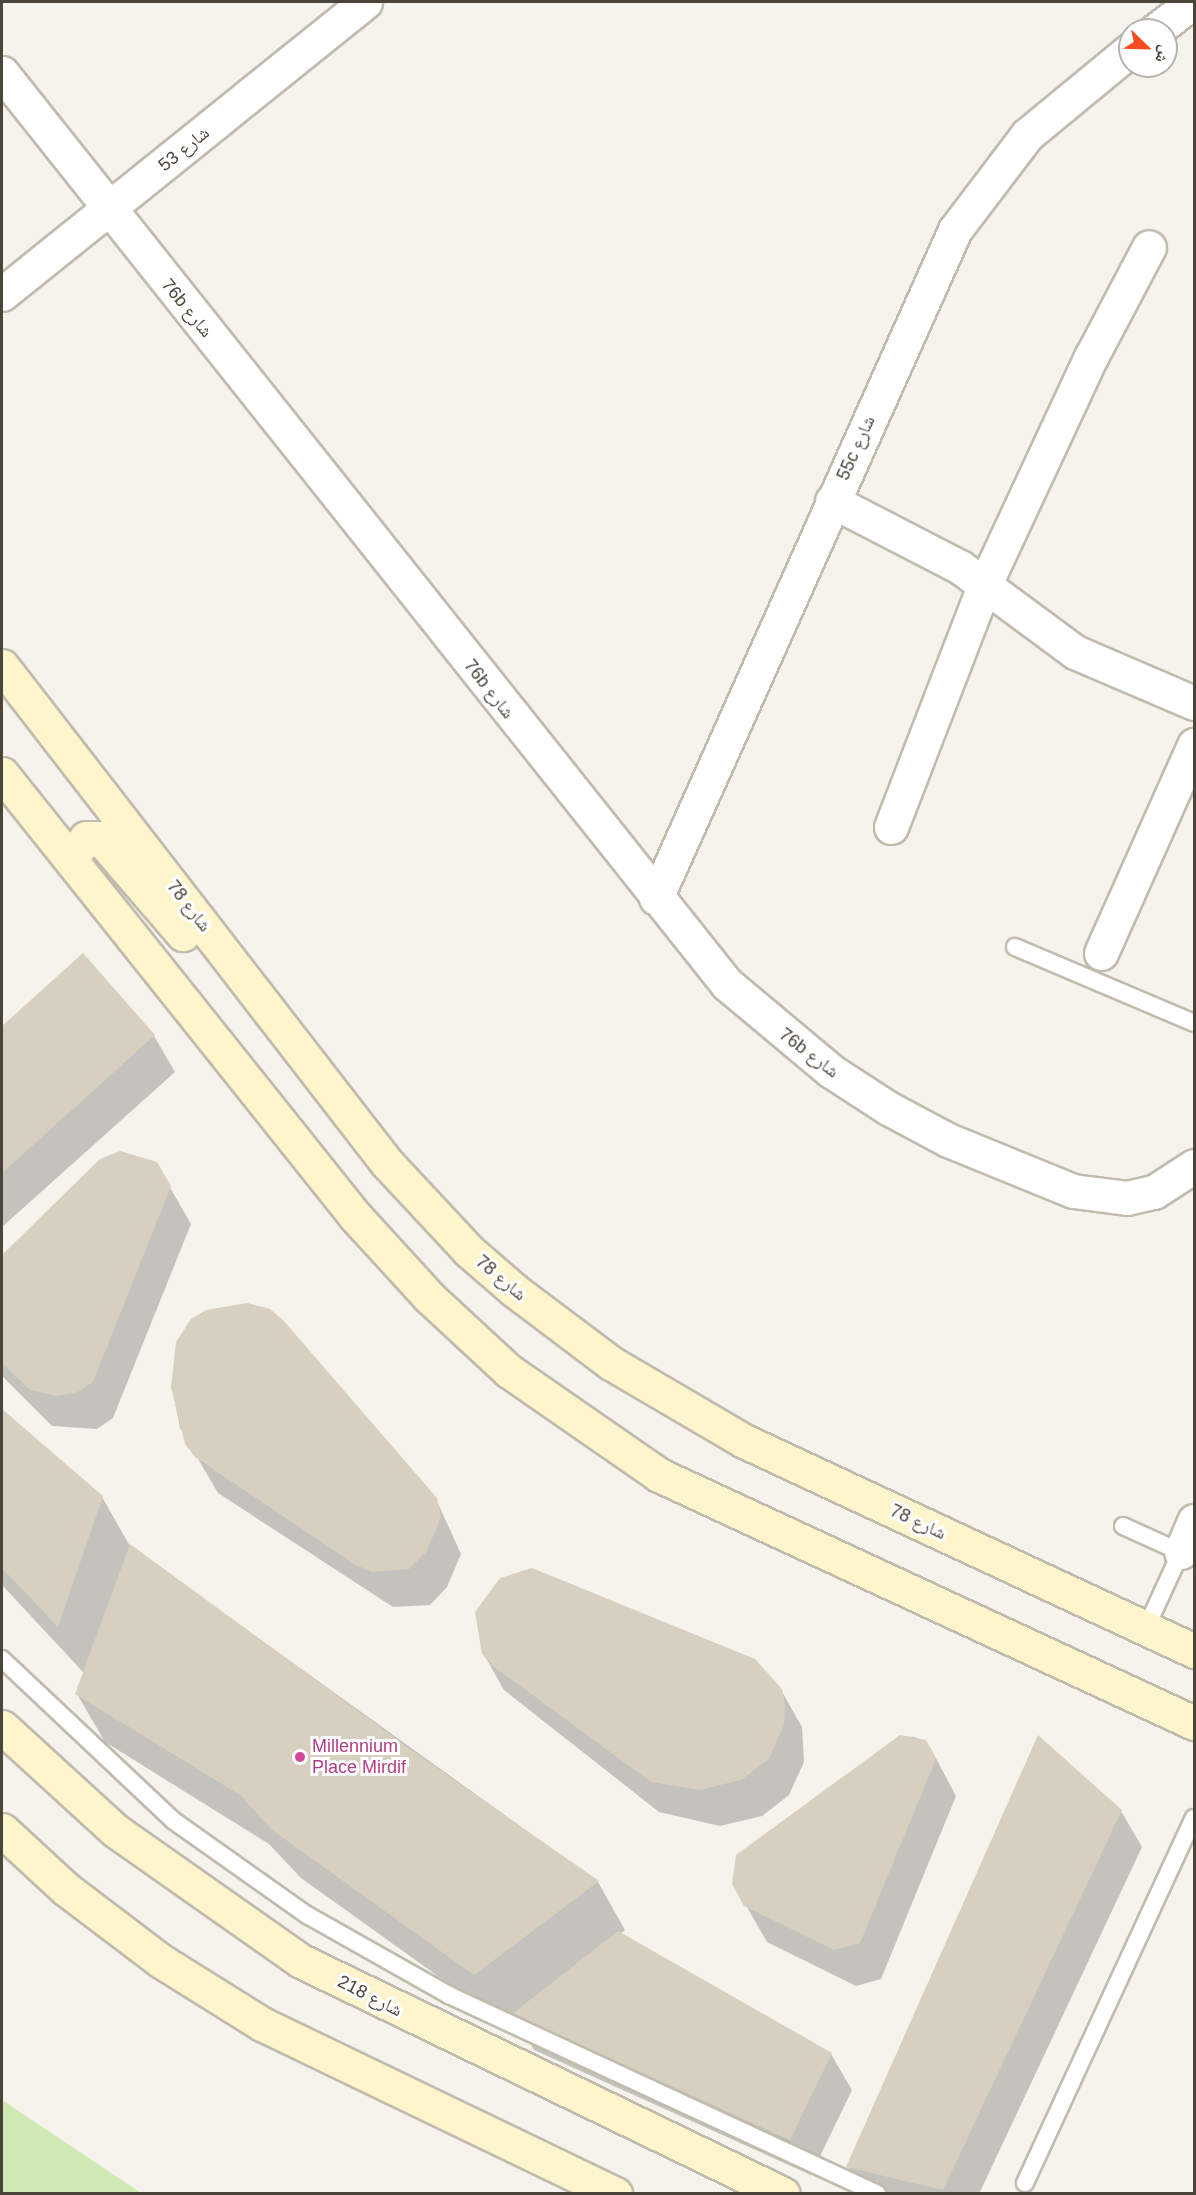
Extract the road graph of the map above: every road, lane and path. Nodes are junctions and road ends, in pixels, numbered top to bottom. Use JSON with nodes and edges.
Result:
{"nodes":[{"id":1,"x":365,"y":2,"type":"edge"},
{"id":2,"x":1193,"y":2,"type":"edge"},
{"id":3,"x":1172,"y":18,"type":"edge"},
{"id":4,"x":1118,"y":60,"type":"edge"},
{"id":5,"x":2,"y":73,"type":"edge"},
{"id":6,"x":108,"y":210,"type":"junction"},
{"id":7,"x":1149,"y":247,"type":"dead end"},
{"id":8,"x":2,"y":294,"type":"edge"},
{"id":9,"x":832,"y":501,"type":"junction"},
{"id":10,"x":985,"y":584,"type":"junction"},
{"id":11,"x":2,"y":666,"type":"edge"},
{"id":12,"x":1194,"y":703,"type":"edge"},
{"id":13,"x":1194,"y":745,"type":"edge"},
{"id":14,"x":2,"y":774,"type":"edge"},
{"id":15,"x":891,"y":827,"type":"dead end"},
{"id":16,"x":71,"y":858,"type":"junction"},
{"id":17,"x":656,"y":897,"type":"junction"},
{"id":18,"x":1015,"y":947,"type":"dead end"},
{"id":19,"x":1101,"y":953,"type":"dead end"},
{"id":20,"x":1194,"y":1023,"type":"edge"},
{"id":21,"x":284,"y":1029,"type":"junction"},
{"id":22,"x":1194,"y":1166,"type":"edge"},
{"id":23,"x":1194,"y":1521,"type":"edge"},
{"id":24,"x":1123,"y":1526,"type":"dead end"},
{"id":25,"x":1188,"y":1555,"type":"edge"},
{"id":26,"x":1146,"y":1628,"type":"junction"},
{"id":27,"x":1194,"y":1651,"type":"edge"},
{"id":28,"x":2,"y":1659,"type":"edge"},
{"id":29,"x":1194,"y":1723,"type":"edge"},
{"id":30,"x":2,"y":1727,"type":"edge"},
{"id":31,"x":1194,"y":1818,"type":"edge"},
{"id":32,"x":2,"y":1830,"type":"edge"},
{"id":33,"x":1025,"y":2183,"type":"dead end"},
{"id":34,"x":615,"y":2193,"type":"edge"},
{"id":35,"x":783,"y":2193,"type":"edge"},
{"id":36,"x":878,"y":2193,"type":"edge"}],
"edges":[{"from":1,"to":6,"type":"street","name":"شارع 53"},
{"from":2,"to":3,"type":"street"},
{"from":4,"to":9,"type":"street","name":"55c شارع"},
{"from":5,"to":6,"type":"street","name":"76b شارع"},
{"from":6,"to":8,"type":"street","name":"شارع 53"},
{"from":6,"to":17,"type":"street","name":"76b شارع"},
{"from":7,"to":10,"type":"street"},
{"from":9,"to":10,"type":"street"},
{"from":9,"to":17,"type":"street","name":"55c شارع"},
{"from":10,"to":12,"type":"street"},
{"from":10,"to":15,"type":"street"},
{"from":11,"to":21,"type":"street","name":"شارع 78"},
{"from":13,"to":19,"type":"street"},
{"from":14,"to":16,"type":"street"},
{"from":16,"to":21,"type":"street"},
{"from":16,"to":29,"type":"street"},
{"from":17,"to":22,"type":"street","name":"76b شارع"},
{"from":18,"to":20,"type":"lane"},
{"from":21,"to":26,"type":"street","name":"شارع 78"},
{"from":23,"to":25,"type":"street"},
{"from":24,"to":25,"type":"lane"},
{"from":25,"to":26,"type":"lane"},
{"from":26,"to":27,"type":"street","name":"شارع 78"},
{"from":28,"to":36,"type":"lane"},
{"from":30,"to":35,"type":"street","name":"شارع 218"},
{"from":31,"to":33,"type":"lane"},
{"from":32,"to":34,"type":"street"}]}
